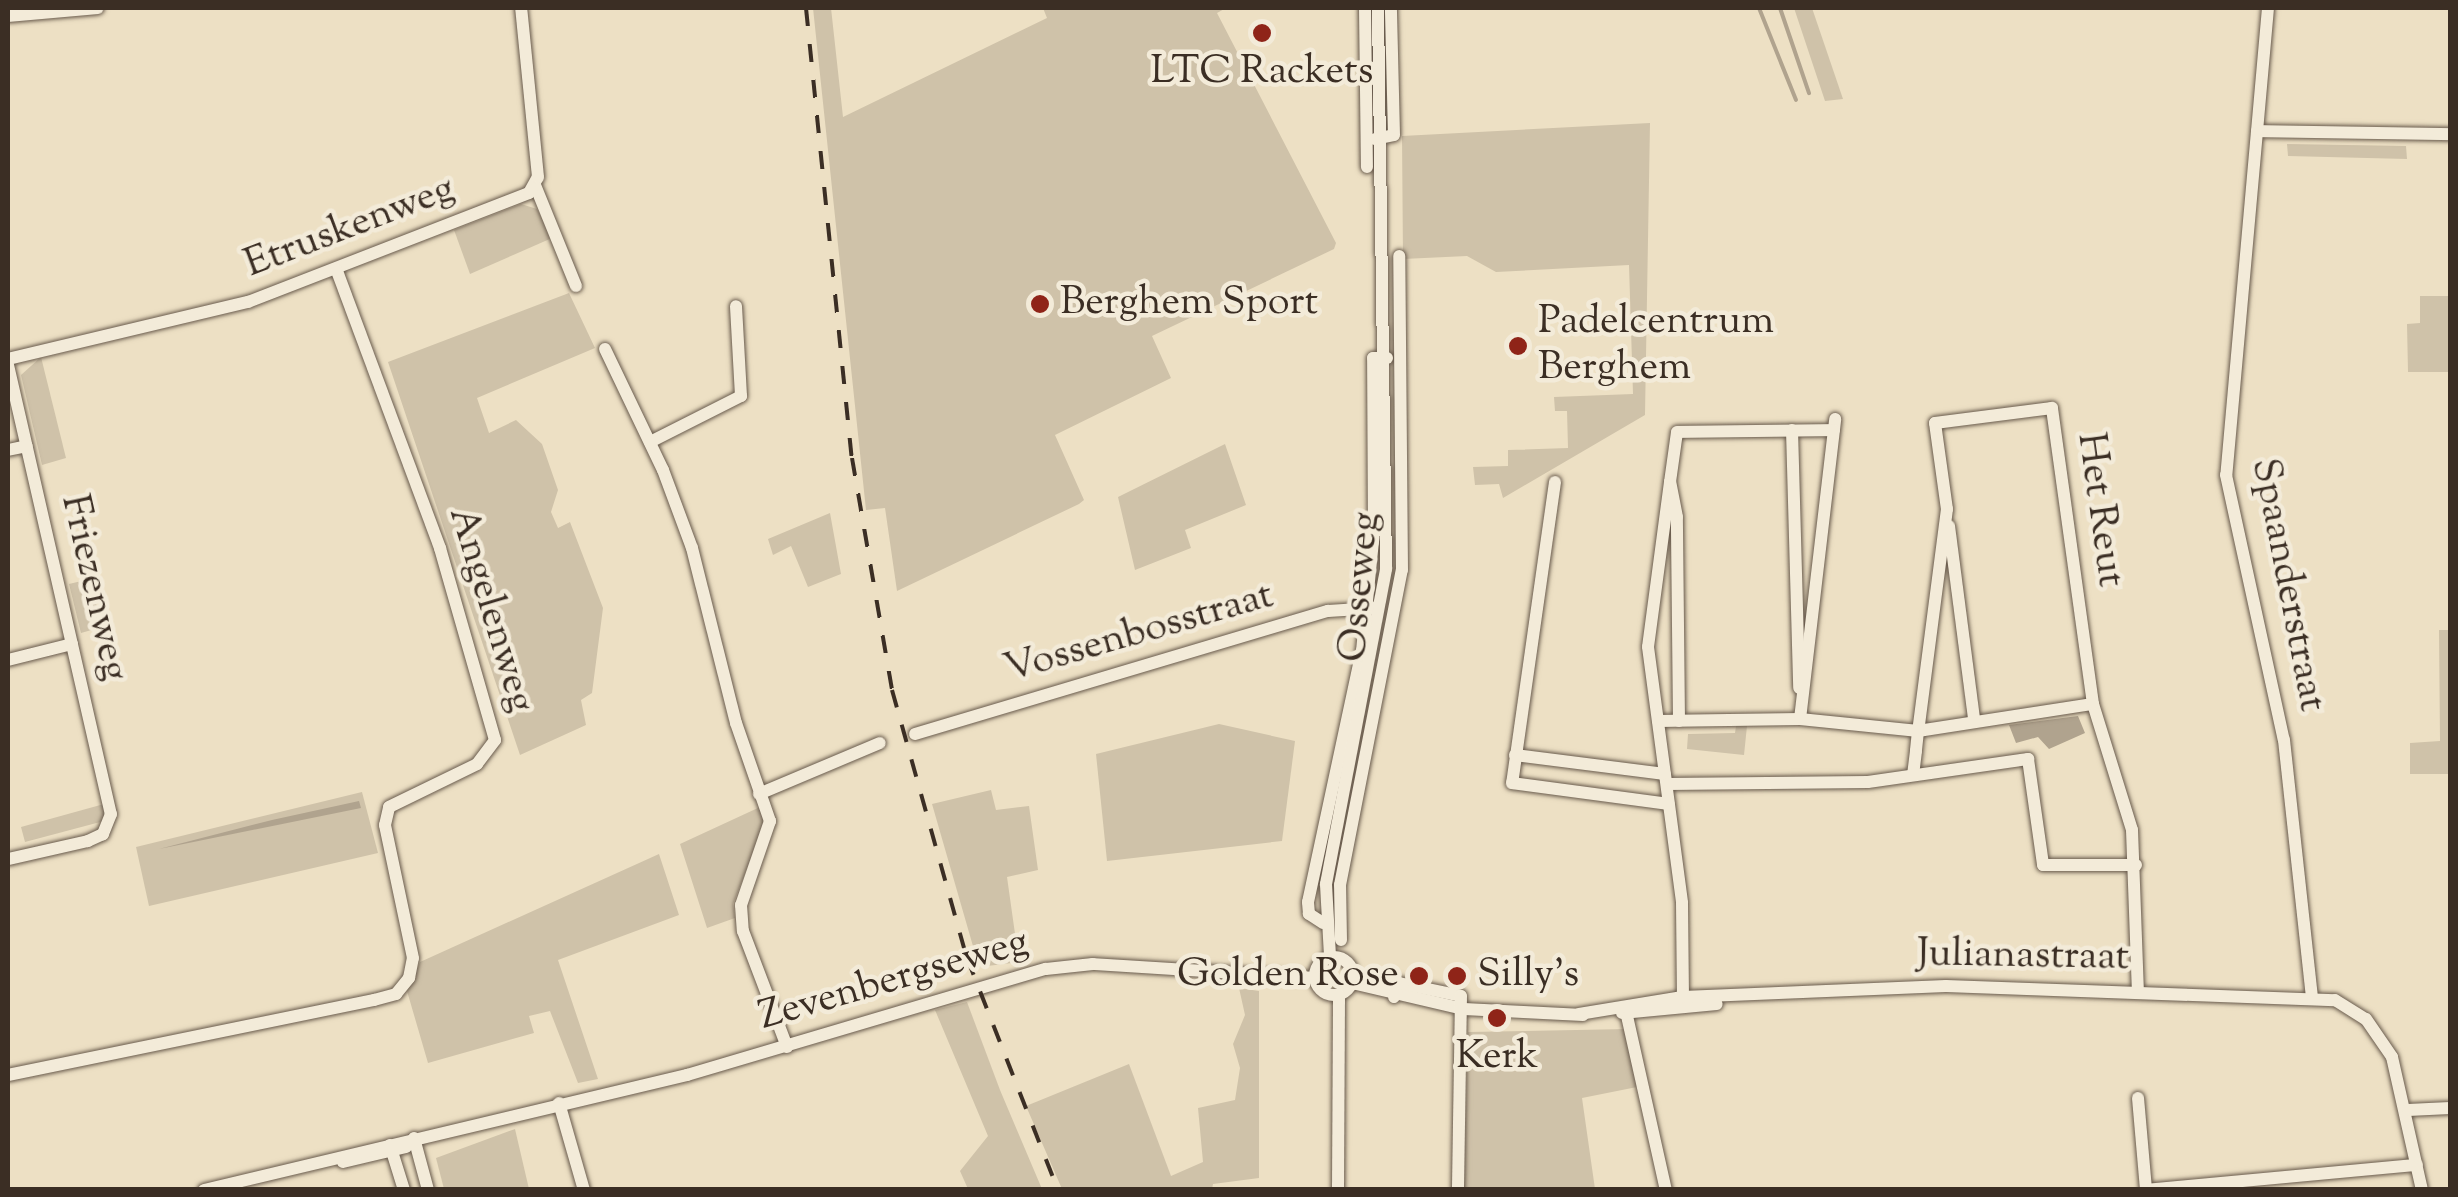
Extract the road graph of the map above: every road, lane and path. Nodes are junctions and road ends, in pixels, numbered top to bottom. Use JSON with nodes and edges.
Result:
{"nodes":[{"id":1,"x":98,"y":8,"type":"edge"},
{"id":2,"x":521,"y":8,"type":"edge"},
{"id":3,"x":1364,"y":8,"type":"edge"},
{"id":4,"x":1378,"y":8,"type":"edge"},
{"id":5,"x":1391,"y":8,"type":"edge"},
{"id":6,"x":2268,"y":8,"type":"edge"},
{"id":7,"x":8,"y":16,"type":"edge"},
{"id":8,"x":1386,"y":44,"type":"junction"},
{"id":9,"x":2257,"y":131,"type":"junction"},
{"id":10,"x":2450,"y":134,"type":"edge"},
{"id":11,"x":1375,"y":138,"type":"junction"},
{"id":12,"x":1367,"y":167,"type":"dead end"},
{"id":13,"x":535,"y":185,"type":"junction"},
{"id":14,"x":1399,"y":256,"type":"dead end"},
{"id":15,"x":337,"y":271,"type":"junction"},
{"id":16,"x":1392,"y":274,"type":"junction"},
{"id":17,"x":576,"y":286,"type":"dead end"},
{"id":18,"x":736,"y":306,"type":"dead end"},
{"id":19,"x":605,"y":349,"type":"dead end"},
{"id":20,"x":8,"y":362,"type":"edge"},
{"id":21,"x":1792,"y":430,"type":"junction"},
{"id":22,"x":1380,"y":440,"type":"junction"},
{"id":23,"x":650,"y":442,"type":"junction"},
{"id":24,"x":27,"y":446,"type":"junction"},
{"id":25,"x":8,"y":450,"type":"edge"},
{"id":26,"x":1555,"y":482,"type":"dead end"},
{"id":27,"x":1670,"y":482,"type":"junction"},
{"id":28,"x":1947,"y":509,"type":"junction"},
{"id":29,"x":1367,"y":607,"type":"junction"},
{"id":30,"x":1382,"y":610,"type":"junction"},
{"id":31,"x":72,"y":644,"type":"junction"},
{"id":32,"x":8,"y":660,"type":"edge"},
{"id":33,"x":1800,"y":700,"type":"junction"},
{"id":34,"x":2093,"y":704,"type":"junction"},
{"id":35,"x":1974,"y":718,"type":"junction"},
{"id":36,"x":1800,"y":719,"type":"junction"},
{"id":37,"x":1658,"y":721,"type":"junction"},
{"id":38,"x":1679,"y":721,"type":"junction"},
{"id":39,"x":1918,"y":731,"type":"junction"},
{"id":40,"x":915,"y":734,"type":"dead end"},
{"id":41,"x":880,"y":742,"type":"dead end"},
{"id":42,"x":1515,"y":755,"type":"junction"},
{"id":43,"x":1913,"y":776,"type":"junction"},
{"id":44,"x":1666,"y":779,"type":"junction"},
{"id":45,"x":759,"y":794,"type":"junction"},
{"id":46,"x":1669,"y":804,"type":"junction"},
{"id":47,"x":8,"y":859,"type":"edge"},
{"id":48,"x":2136,"y":865,"type":"junction"},
{"id":49,"x":1330,"y":902,"type":"junction"},
{"id":50,"x":1324,"y":923,"type":"junction"},
{"id":51,"x":1342,"y":940,"type":"dead end"},
{"id":52,"x":1330,"y":956,"type":"junction"},
{"id":53,"x":1314,"y":978,"type":"junction"},
{"id":54,"x":1352,"y":983,"type":"junction"},
{"id":55,"x":2138,"y":992,"type":"junction"},
{"id":56,"x":1339,"y":995,"type":"junction"},
{"id":57,"x":2312,"y":996,"type":"junction"},
{"id":58,"x":1683,"y":1002,"type":"junction"},
{"id":59,"x":1464,"y":1009,"type":"junction"},
{"id":60,"x":1625,"y":1009,"type":"junction"},
{"id":61,"x":786,"y":1047,"type":"junction"},
{"id":62,"x":8,"y":1076,"type":"edge"},
{"id":63,"x":2138,"y":1098,"type":"dead end"},
{"id":64,"x":559,"y":1104,"type":"junction"},
{"id":65,"x":2450,"y":1108,"type":"edge"},
{"id":66,"x":2408,"y":1110,"type":"junction"},
{"id":67,"x":415,"y":1141,"type":"junction"},
{"id":68,"x":390,"y":1147,"type":"junction"},
{"id":69,"x":2417,"y":1165,"type":"junction"},
{"id":70,"x":2150,"y":1189,"type":"edge"},
{"id":71,"x":204,"y":1190,"type":"edge"},
{"id":72,"x":404,"y":1190,"type":"edge"},
{"id":73,"x":428,"y":1190,"type":"edge"},
{"id":74,"x":584,"y":1190,"type":"edge"},
{"id":75,"x":1338,"y":1190,"type":"edge"},
{"id":76,"x":1458,"y":1190,"type":"edge"},
{"id":77,"x":1666,"y":1190,"type":"edge"},
{"id":78,"x":2422,"y":1190,"type":"edge"}],
"edges":[{"from":1,"to":7,"type":"street"},
{"from":2,"to":13,"type":"street"},
{"from":3,"to":11,"type":"street","name":"Osseweg"},
{"from":4,"to":8,"type":"street","name":"Osseweg"},
{"from":5,"to":8,"type":"street","name":"Osseweg"},
{"from":6,"to":9,"type":"street","name":"Spaanderstraat"},
{"from":8,"to":11,"type":"street","name":"Osseweg"},
{"from":9,"to":10,"type":"street"},
{"from":9,"to":57,"type":"street","name":"Spaanderstraat"},
{"from":11,"to":12,"type":"street","name":"Osseweg"},
{"from":11,"to":16,"type":"street","name":"Osseweg"},
{"from":13,"to":15,"type":"street","name":"Etruskenweg"},
{"from":13,"to":17,"type":"street"},
{"from":14,"to":16,"type":"street","name":"Osseweg"},
{"from":15,"to":20,"type":"street","name":"Etruskenweg"},
{"from":15,"to":62,"type":"street","name":"Angelenweg"},
{"from":16,"to":22,"type":"street","name":"Osseweg"},
{"from":16,"to":49,"type":"street","name":"Osseweg"},
{"from":18,"to":23,"type":"street"},
{"from":19,"to":23,"type":"street"},
{"from":20,"to":24,"type":"street","name":"Friezenweg"},
{"from":21,"to":27,"type":"street"},
{"from":21,"to":33,"type":"street"},
{"from":21,"to":33,"type":"street"},
{"from":22,"to":29,"type":"street","name":"Osseweg"},
{"from":22,"to":30,"type":"street","name":"Osseweg"},
{"from":23,"to":45,"type":"street"},
{"from":24,"to":25,"type":"street"},
{"from":24,"to":31,"type":"street","name":"Friezenweg"},
{"from":26,"to":42,"type":"street"},
{"from":27,"to":37,"type":"street"},
{"from":27,"to":38,"type":"street"},
{"from":28,"to":34,"type":"street","name":"Het Reut"},
{"from":28,"to":35,"type":"street","name":"Het Reut"},
{"from":28,"to":39,"type":"street","name":"Het Reut"},
{"from":29,"to":30,"type":"street","name":"Vossenbosstraat"},
{"from":29,"to":40,"type":"street","name":"Vossenbosstraat"},
{"from":29,"to":50,"type":"street","name":"Osseweg"},
{"from":30,"to":49,"type":"street","name":"Osseweg"},
{"from":31,"to":32,"type":"street"},
{"from":31,"to":47,"type":"street","name":"Friezenweg"},
{"from":33,"to":36,"type":"street"},
{"from":34,"to":35,"type":"street"},
{"from":34,"to":48,"type":"street","name":"Het Reut"},
{"from":35,"to":39,"type":"street"},
{"from":36,"to":38,"type":"street"},
{"from":36,"to":39,"type":"street"},
{"from":37,"to":38,"type":"street"},
{"from":37,"to":44,"type":"street"},
{"from":39,"to":43,"type":"street","name":"Het Reut"},
{"from":41,"to":45,"type":"street"},
{"from":42,"to":44,"type":"street"},
{"from":42,"to":46,"type":"street"},
{"from":43,"to":44,"type":"street"},
{"from":43,"to":48,"type":"street"},
{"from":44,"to":46,"type":"street"},
{"from":45,"to":61,"type":"street"},
{"from":46,"to":58,"type":"street"},
{"from":48,"to":55,"type":"street","name":"Het Reut"},
{"from":49,"to":50,"type":"street","name":"Osseweg"},
{"from":49,"to":51,"type":"street","name":"Osseweg"},
{"from":50,"to":52,"type":"street","name":"Osseweg"},
{"from":52,"to":53,"type":"street"},
{"from":52,"to":54,"type":"street"},
{"from":53,"to":56,"type":"street"},
{"from":53,"to":61,"type":"street","name":"Zevenbergseweg"},
{"from":54,"to":56,"type":"street"},
{"from":54,"to":59,"type":"street","name":"Julianastraat"},
{"from":55,"to":57,"type":"street","name":"Julianastraat"},
{"from":55,"to":58,"type":"street","name":"Julianastraat"},
{"from":56,"to":75,"type":"street"},
{"from":57,"to":66,"type":"street"},
{"from":58,"to":60,"type":"street","name":"Julianastraat"},
{"from":59,"to":60,"type":"street","name":"Julianastraat"},
{"from":59,"to":76,"type":"street"},
{"from":60,"to":77,"type":"street"},
{"from":61,"to":64,"type":"street","name":"Zevenbergseweg"},
{"from":63,"to":70,"type":"street"},
{"from":64,"to":67,"type":"street","name":"Zevenbergseweg"},
{"from":64,"to":74,"type":"street"},
{"from":65,"to":66,"type":"street"},
{"from":66,"to":69,"type":"street"},
{"from":67,"to":68,"type":"street","name":"Zevenbergseweg"},
{"from":67,"to":73,"type":"street"},
{"from":68,"to":71,"type":"street","name":"Zevenbergseweg"},
{"from":68,"to":72,"type":"street"},
{"from":69,"to":70,"type":"street"},
{"from":69,"to":78,"type":"street"}]}
